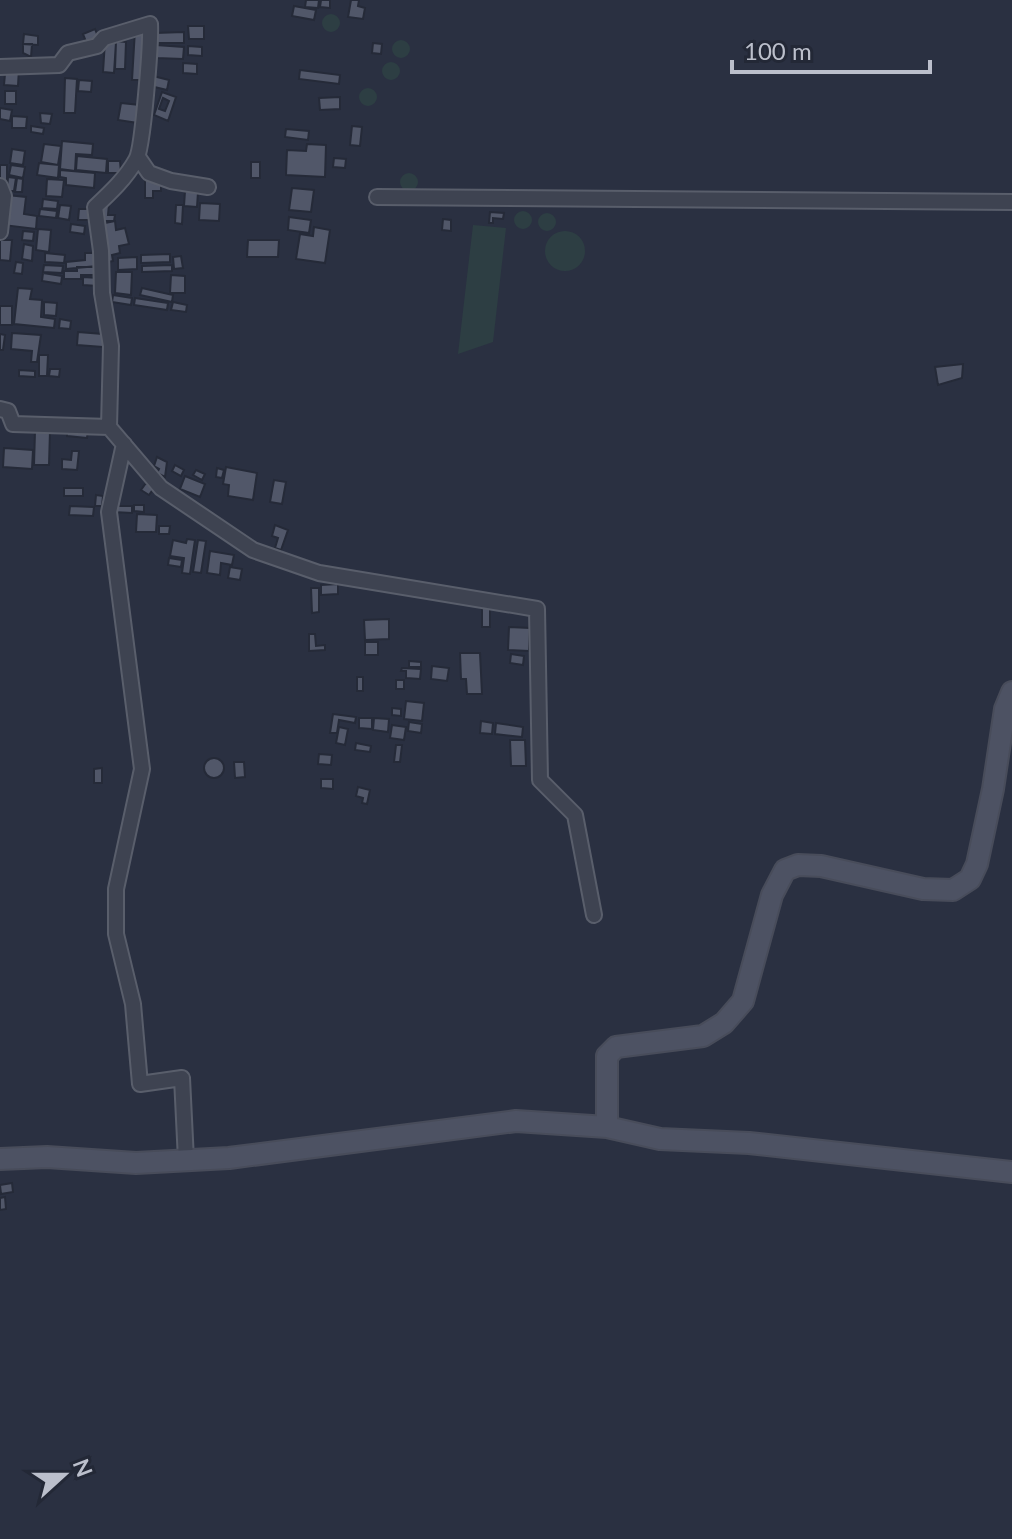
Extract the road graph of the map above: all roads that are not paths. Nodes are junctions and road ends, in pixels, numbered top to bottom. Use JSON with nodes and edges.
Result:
{"nodes":[{"id":1,"x":0,"y":67,"type":"edge"},
{"id":2,"x":138,"y":157,"type":"junction"},
{"id":3,"x":0,"y":186,"type":"edge"},
{"id":4,"x":208,"y":187,"type":"dead end"},
{"id":5,"x":377,"y":197,"type":"dead end"},
{"id":6,"x":1012,"y":202,"type":"edge"},
{"id":7,"x":0,"y":232,"type":"edge"},
{"id":8,"x":0,"y":409,"type":"edge"},
{"id":9,"x":109,"y":427,"type":"junction"},
{"id":10,"x":124,"y":444,"type":"junction"},
{"id":11,"x":1012,"y":692,"type":"edge"},
{"id":12,"x":594,"y":915,"type":"dead end"},
{"id":13,"x":607,"y":1127,"type":"junction"},
{"id":14,"x":0,"y":1159,"type":"edge"},
{"id":15,"x":186,"y":1160,"type":"junction"},
{"id":16,"x":1012,"y":1172,"type":"edge"}],
"edges":[{"from":1,"to":2,"type":"street"},
{"from":2,"to":4,"type":"street"},
{"from":2,"to":9,"type":"street"},
{"from":3,"to":7,"type":"street"},
{"from":5,"to":6,"type":"street"},
{"from":8,"to":9,"type":"street"},
{"from":9,"to":10,"type":"street"},
{"from":10,"to":12,"type":"street"},
{"from":10,"to":15,"type":"street"},
{"from":11,"to":13,"type":"street"},
{"from":13,"to":15,"type":"street"},
{"from":13,"to":16,"type":"street"},
{"from":14,"to":15,"type":"street"}]}
